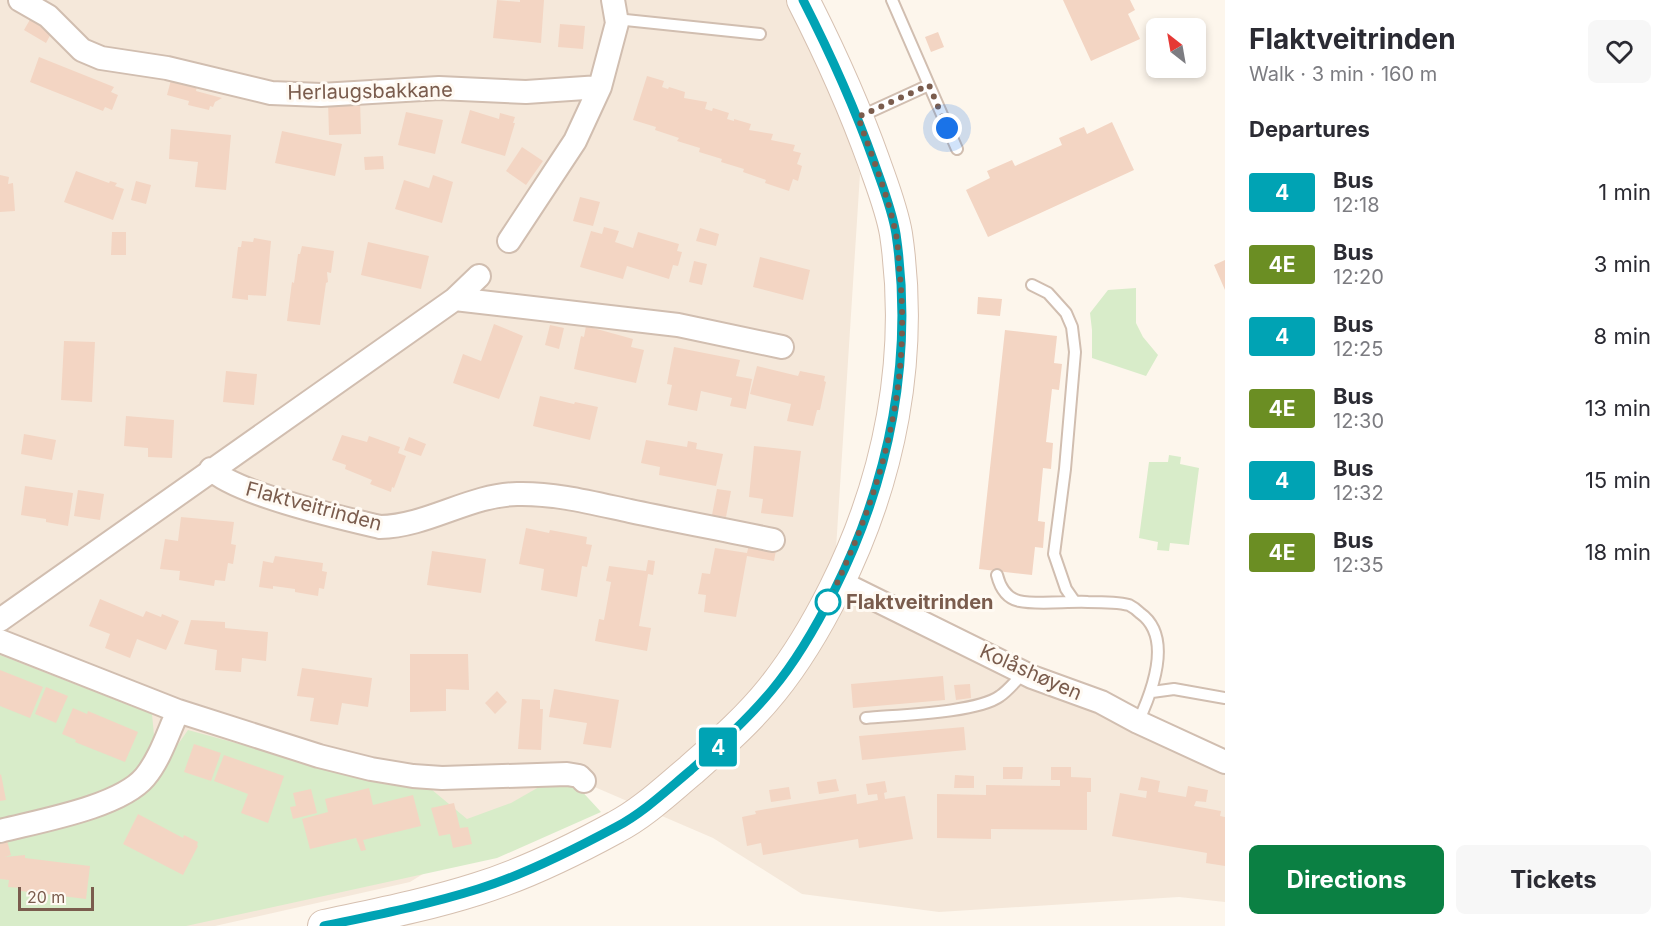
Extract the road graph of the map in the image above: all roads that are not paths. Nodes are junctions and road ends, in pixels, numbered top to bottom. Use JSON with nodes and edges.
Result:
{"nodes":[{"id":1,"x":20,"y":0,"type":"edge"},
{"id":2,"x":803,"y":0,"type":"edge"},
{"id":3,"x":892,"y":0,"type":"edge"},
{"id":4,"x":614,"y":9,"type":"edge"},
{"id":5,"x":760,"y":34,"type":"dead end"},
{"id":6,"x":929,"y":85,"type":"junction"},
{"id":7,"x":600,"y":87,"type":"junction"},
{"id":8,"x":858,"y":117,"type":"junction"},
{"id":9,"x":957,"y":149,"type":"dead end"},
{"id":10,"x":509,"y":241,"type":"dead end"},
{"id":11,"x":480,"y":276,"type":"dead end"},
{"id":12,"x":1032,"y":285,"type":"dead end"},
{"id":13,"x":455,"y":299,"type":"junction"},
{"id":14,"x":782,"y":347,"type":"dead end"},
{"id":15,"x":211,"y":469,"type":"junction"},
{"id":16,"x":773,"y":540,"type":"dead end"},
{"id":17,"x":998,"y":575,"type":"dead end"},
{"id":18,"x":838,"y":581,"type":"junction"},
{"id":19,"x":1075,"y":602,"type":"junction"},
{"id":20,"x":0,"y":620,"type":"edge"},
{"id":21,"x":0,"y":641,"type":"edge"},
{"id":22,"x":1024,"y":673,"type":"junction"},
{"id":23,"x":1152,"y":692,"type":"junction"},
{"id":24,"x":1225,"y":698,"type":"edge"},
{"id":25,"x":178,"y":711,"type":"junction"},
{"id":26,"x":866,"y":718,"type":"dead end"},
{"id":27,"x":1138,"y":722,"type":"junction"},
{"id":28,"x":1225,"y":762,"type":"edge"},
{"id":29,"x":584,"y":781,"type":"dead end"},
{"id":30,"x":0,"y":831,"type":"edge"},
{"id":31,"x":324,"y":926,"type":"edge"}],
"edges":[{"from":1,"to":7,"type":"street","name":"Herlaugsbakkane"},
{"from":2,"to":8,"type":"main road"},
{"from":3,"to":6,"type":"lane"},
{"from":4,"to":5,"type":"lane"},
{"from":4,"to":7,"type":"street"},
{"from":6,"to":8,"type":"lane"},
{"from":6,"to":9,"type":"lane"},
{"from":7,"to":10,"type":"street"},
{"from":8,"to":18,"type":"main road"},
{"from":11,"to":13,"type":"street","name":"Flaktveitrinden"},
{"from":12,"to":19,"type":"lane"},
{"from":13,"to":14,"type":"street"},
{"from":13,"to":15,"type":"street","name":"Flaktveitrinden"},
{"from":15,"to":16,"type":"street","name":"Flaktveitrinden"},
{"from":15,"to":20,"type":"street","name":"Flaktveitrinden"},
{"from":17,"to":19,"type":"lane"},
{"from":18,"to":22,"type":"street","name":"Kolåshøyen"},
{"from":18,"to":31,"type":"main road"},
{"from":19,"to":23,"type":"lane"},
{"from":21,"to":25,"type":"street"},
{"from":22,"to":26,"type":"lane"},
{"from":22,"to":27,"type":"street","name":"Kolåshøyen"},
{"from":23,"to":24,"type":"lane"},
{"from":23,"to":27,"type":"lane"},
{"from":25,"to":29,"type":"street"},
{"from":25,"to":30,"type":"street"},
{"from":27,"to":28,"type":"street","name":"Kolåshøyen"}]}
